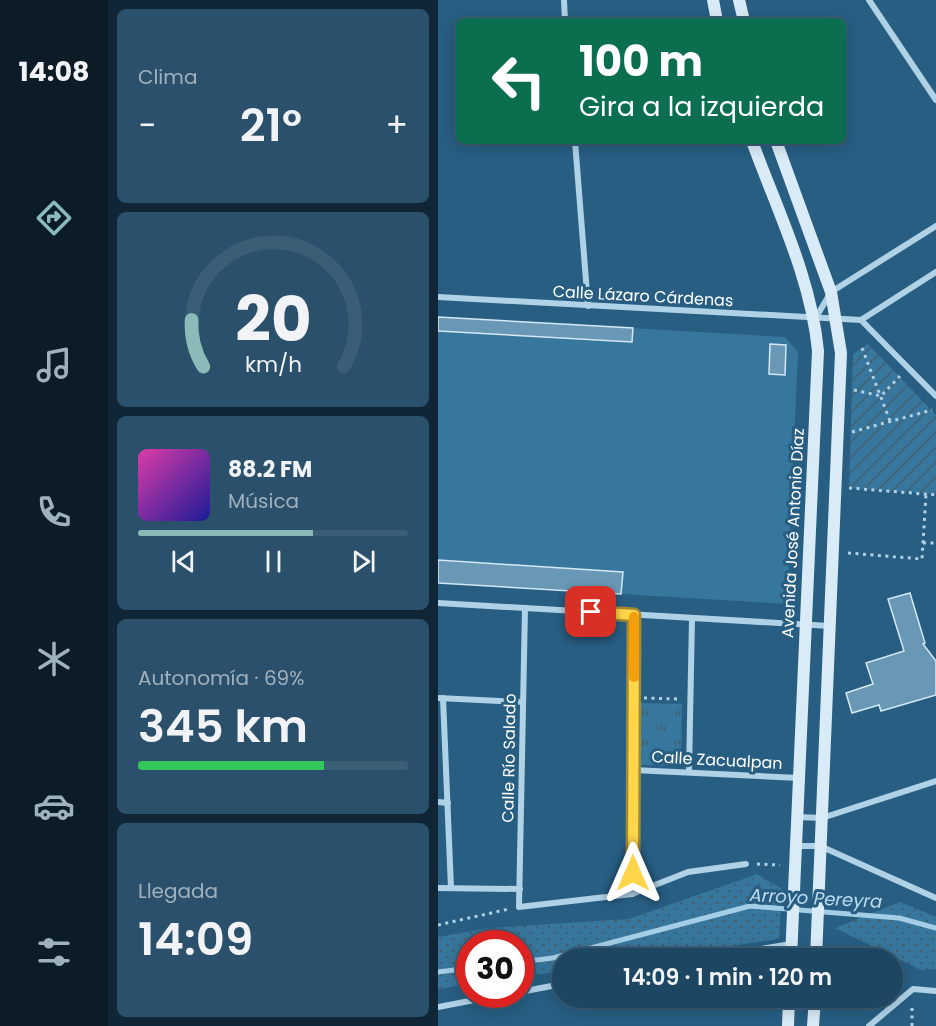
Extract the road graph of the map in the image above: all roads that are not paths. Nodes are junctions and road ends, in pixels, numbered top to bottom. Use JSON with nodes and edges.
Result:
{"nodes":[{"id":1,"x":564,"y":0,"type":"edge"},
{"id":2,"x":713,"y":0,"type":"edge"},
{"id":3,"x":739,"y":0,"type":"edge"},
{"id":4,"x":869,"y":0,"type":"edge"},
{"id":5,"x":565,"y":18,"type":"edge"},
{"id":6,"x":716,"y":18,"type":"edge"},
{"id":7,"x":743,"y":18,"type":"edge"},
{"id":8,"x":936,"y":100,"type":"edge"},
{"id":9,"x":575,"y":144,"type":"edge"},
{"id":10,"x":753,"y":144,"type":"edge"},
{"id":11,"x":777,"y":144,"type":"edge"},
{"id":12,"x":936,"y":226,"type":"edge"},
{"id":13,"x":936,"y":272,"type":"edge"},
{"id":14,"x":831,"y":292,"type":"junction"},
{"id":15,"x":438,"y":297,"type":"edge"},
{"id":16,"x":588,"y":306,"type":"junction"},
{"id":17,"x":815,"y":319,"type":"junction"},
{"id":18,"x":837,"y":320,"type":"junction"},
{"id":19,"x":861,"y":320,"type":"junction"},
{"id":20,"x":936,"y":396,"type":"edge"},
{"id":21,"x":438,"y":603,"type":"edge"},
{"id":22,"x":525,"y":608,"type":"junction"},
{"id":23,"x":634,"y":615,"type":"junction"},
{"id":24,"x":692,"y":618,"type":"junction"},
{"id":25,"x":806,"y":624,"type":"junction"},
{"id":26,"x":830,"y":626,"type":"junction"},
{"id":27,"x":441,"y":698,"type":"edge"},
{"id":28,"x":523,"y":702,"type":"junction"},
{"id":29,"x":633,"y":770,"type":"junction"},
{"id":30,"x":689,"y":772,"type":"junction"},
{"id":31,"x":799,"y":778,"type":"junction"},
{"id":32,"x":936,"y":781,"type":"edge"},
{"id":33,"x":438,"y":802,"type":"edge"},
{"id":34,"x":448,"y":803,"type":"junction"},
{"id":35,"x":797,"y":817,"type":"junction"},
{"id":36,"x":822,"y":818,"type":"junction"},
{"id":37,"x":796,"y":846,"type":"junction"},
{"id":38,"x":820,"y":846,"type":"junction"},
{"id":39,"x":746,"y":864,"type":"road end"},
{"id":40,"x":438,"y":888,"type":"edge"},
{"id":41,"x":451,"y":888,"type":"junction"},
{"id":42,"x":520,"y":889,"type":"junction"},
{"id":43,"x":632,"y":894,"type":"junction"},
{"id":44,"x":936,"y":898,"type":"edge"},
{"id":45,"x":792,"y":940,"type":"junction"},
{"id":46,"x":755,"y":948,"type":"edge"},
{"id":47,"x":792,"y":948,"type":"edge"},
{"id":48,"x":817,"y":948,"type":"edge"},
{"id":49,"x":552,"y":986,"type":"edge"},
{"id":50,"x":534,"y":989,"type":"edge"},
{"id":51,"x":936,"y":991,"type":"edge"},
{"id":52,"x":456,"y":1004,"type":"edge"},
{"id":53,"x":438,"y":1007,"type":"edge"},
{"id":54,"x":789,"y":1008,"type":"edge"},
{"id":55,"x":814,"y":1008,"type":"edge"},
{"id":56,"x":788,"y":1026,"type":"edge"},
{"id":57,"x":813,"y":1026,"type":"edge"},
{"id":58,"x":869,"y":1026,"type":"edge"}],
"edges":[{"from":1,"to":5,"type":"street"},
{"from":2,"to":6,"type":"street"},
{"from":3,"to":7,"type":"street"},
{"from":4,"to":8,"type":"street"},
{"from":9,"to":16,"type":"street"},
{"from":10,"to":17,"type":"street","name":"Avenida José Antonio Díaz"},
{"from":11,"to":14,"type":"street"},
{"from":12,"to":14,"type":"street"},
{"from":13,"to":19,"type":"street"},
{"from":14,"to":17,"type":"street"},
{"from":14,"to":18,"type":"street"},
{"from":15,"to":16,"type":"street","name":"Calle Lázaro Cárdenas"},
{"from":16,"to":17,"type":"street","name":"Calle Lázaro Cárdenas"},
{"from":17,"to":18,"type":"street","name":"Calle Lázaro Cárdenas"},
{"from":17,"to":25,"type":"street","name":"Avenida José Antonio Díaz"},
{"from":18,"to":19,"type":"street","name":"Calle Lázaro Cárdenas"},
{"from":18,"to":26,"type":"street"},
{"from":19,"to":20,"type":"street"},
{"from":21,"to":22,"type":"street"},
{"from":22,"to":23,"type":"street"},
{"from":22,"to":28,"type":"street","name":"Calle Río Salado"},
{"from":23,"to":24,"type":"street"},
{"from":23,"to":29,"type":"street"},
{"from":24,"to":25,"type":"street"},
{"from":24,"to":30,"type":"street"},
{"from":25,"to":26,"type":"street"},
{"from":25,"to":31,"type":"street","name":"Avenida José Antonio Díaz"},
{"from":26,"to":36,"type":"street"},
{"from":27,"to":28,"type":"street"},
{"from":27,"to":34,"type":"street"},
{"from":28,"to":42,"type":"street","name":"Calle Río Salado"},
{"from":29,"to":30,"type":"street","name":"Calle Zacualpan"},
{"from":29,"to":43,"type":"street"},
{"from":30,"to":31,"type":"street","name":"Calle Zacualpan"},
{"from":31,"to":35,"type":"street","name":"Avenida José Antonio Díaz"},
{"from":32,"to":36,"type":"street"},
{"from":33,"to":34,"type":"street"},
{"from":34,"to":41,"type":"street"},
{"from":35,"to":36,"type":"street"},
{"from":35,"to":37,"type":"street","name":"Avenida José Antonio Díaz"},
{"from":36,"to":38,"type":"street"},
{"from":37,"to":38,"type":"street"},
{"from":37,"to":45,"type":"street","name":"Avenida José Antonio Díaz"},
{"from":38,"to":44,"type":"street"},
{"from":38,"to":48,"type":"street"},
{"from":39,"to":43,"type":"street"},
{"from":40,"to":41,"type":"street"},
{"from":41,"to":42,"type":"street"},
{"from":42,"to":43,"type":"street","name":"Calle Río Salado"},
{"from":45,"to":46,"type":"street"},
{"from":45,"to":47,"type":"street","name":"Avenida José Antonio Díaz"},
{"from":49,"to":50,"type":"street"},
{"from":51,"to":58,"type":"street"},
{"from":52,"to":53,"type":"street"},
{"from":54,"to":56,"type":"street"},
{"from":55,"to":57,"type":"street"}]}
